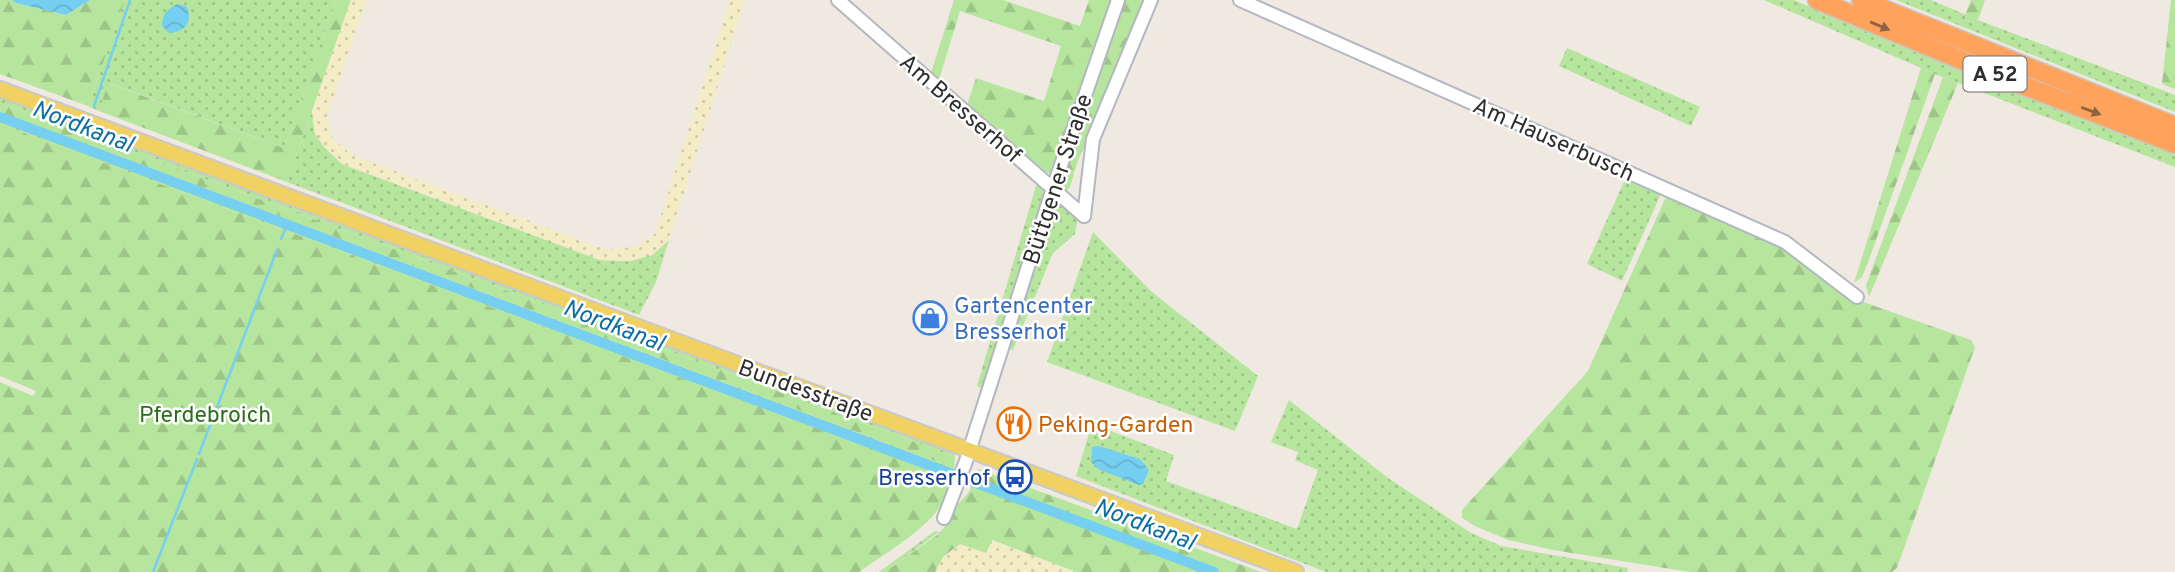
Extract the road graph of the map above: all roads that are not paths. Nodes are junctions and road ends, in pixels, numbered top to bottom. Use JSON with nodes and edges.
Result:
{"nodes":[{"id":1,"x":838,"y":0,"type":"edge"},
{"id":2,"x":1118,"y":0,"type":"edge"},
{"id":3,"x":1151,"y":0,"type":"edge"},
{"id":4,"x":1240,"y":0,"type":"edge"},
{"id":5,"x":1817,"y":0,"type":"edge"},
{"id":6,"x":1861,"y":0,"type":"edge"},
{"id":7,"x":0,"y":89,"type":"edge"},
{"id":8,"x":2175,"y":126,"type":"edge"},
{"id":9,"x":2175,"y":144,"type":"edge"},
{"id":10,"x":1053,"y":188,"type":"junction"},
{"id":11,"x":1857,"y":297,"type":"dead end"},
{"id":12,"x":969,"y":451,"type":"junction"},
{"id":13,"x":944,"y":518,"type":"dead end"},
{"id":14,"x":1296,"y":572,"type":"edge"}],
"edges":[{"from":1,"to":10,"type":"street","name":"Am Bresserhof"},
{"from":2,"to":10,"type":"street","name":"Büttgener Straße"},
{"from":3,"to":10,"type":"street","name":"Am Bresserhof"},
{"from":4,"to":11,"type":"street","name":"Am Hauserbusch"},
{"from":5,"to":9,"type":"highway","number":"A 52","one_way":true},
{"from":6,"to":8,"type":"highway","number":"A 52"},
{"from":7,"to":12,"type":"main road","name":"Bundesstraße"},
{"from":10,"to":12,"type":"street","name":"Büttgener Straße"},
{"from":12,"to":13,"type":"street","name":"Büttgener Straße"},
{"from":12,"to":14,"type":"main road","name":"Bundesstraße"}]}
